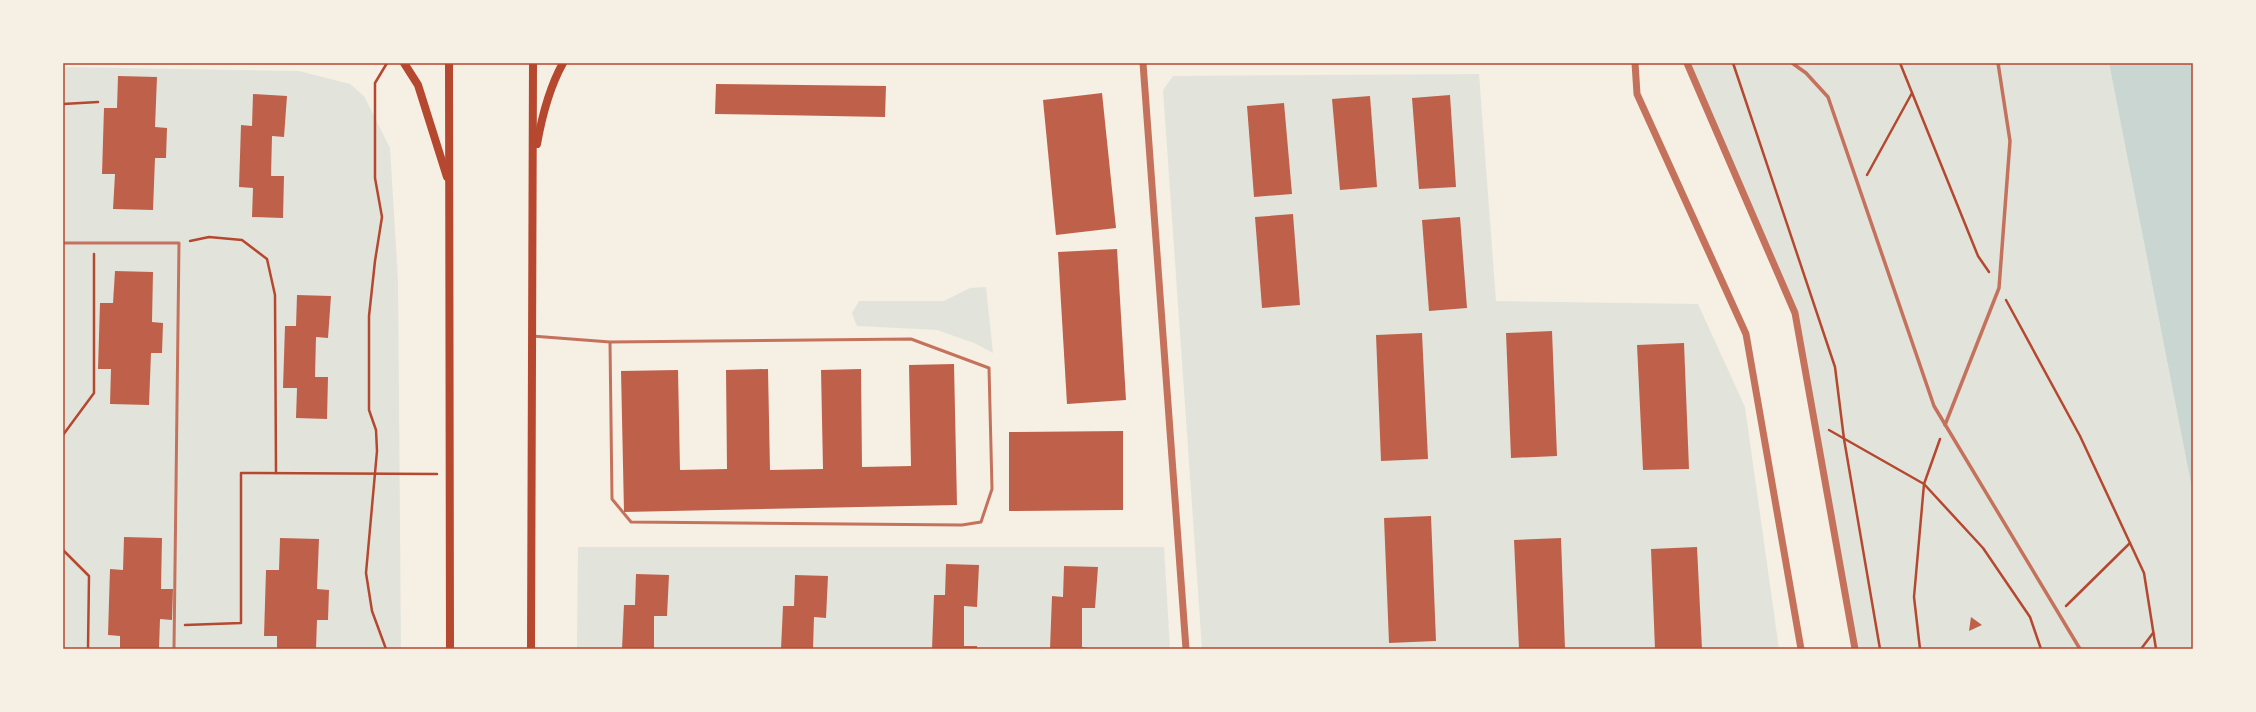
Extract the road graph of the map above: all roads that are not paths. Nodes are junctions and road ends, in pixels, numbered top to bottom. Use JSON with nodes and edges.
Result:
{"nodes":[{"id":1,"x":404,"y":63,"type":"edge"},
{"id":2,"x":449,"y":63,"type":"edge"},
{"id":3,"x":534,"y":63,"type":"edge"},
{"id":4,"x":563,"y":63,"type":"edge"},
{"id":5,"x":1143,"y":63,"type":"edge"},
{"id":6,"x":1634,"y":63,"type":"edge"},
{"id":7,"x":1687,"y":63,"type":"edge"},
{"id":8,"x":1792,"y":63,"type":"edge"},
{"id":9,"x":1998,"y":63,"type":"edge"},
{"id":10,"x":533,"y":167,"type":"junction"},
{"id":11,"x":449,"y":185,"type":"junction"},
{"id":12,"x":63,"y":243,"type":"edge"},
{"id":13,"x":532,"y":336,"type":"junction"},
{"id":14,"x":610,"y":342,"type":"junction"},
{"id":15,"x":1945,"y":425,"type":"junction"},
{"id":16,"x":174,"y":649,"type":"edge"},
{"id":17,"x":450,"y":649,"type":"edge"},
{"id":18,"x":531,"y":649,"type":"edge"},
{"id":19,"x":1186,"y":649,"type":"edge"},
{"id":20,"x":1801,"y":649,"type":"edge"},
{"id":21,"x":1855,"y":649,"type":"edge"},
{"id":22,"x":2080,"y":649,"type":"edge"}],
"edges":[{"from":1,"to":11,"type":"main road"},
{"from":2,"to":11,"type":"main road"},
{"from":3,"to":10,"type":"main road"},
{"from":4,"to":10,"type":"main road"},
{"from":5,"to":19,"type":"street"},
{"from":6,"to":20,"type":"street"},
{"from":7,"to":21,"type":"street"},
{"from":8,"to":15,"type":"street"},
{"from":9,"to":15,"type":"street"},
{"from":10,"to":13,"type":"main road"},
{"from":11,"to":17,"type":"main road"},
{"from":12,"to":16,"type":"lane"},
{"from":13,"to":14,"type":"lane"},
{"from":13,"to":18,"type":"main road"},
{"from":14,"to":14,"type":"lane"},
{"from":15,"to":22,"type":"street"}]}
